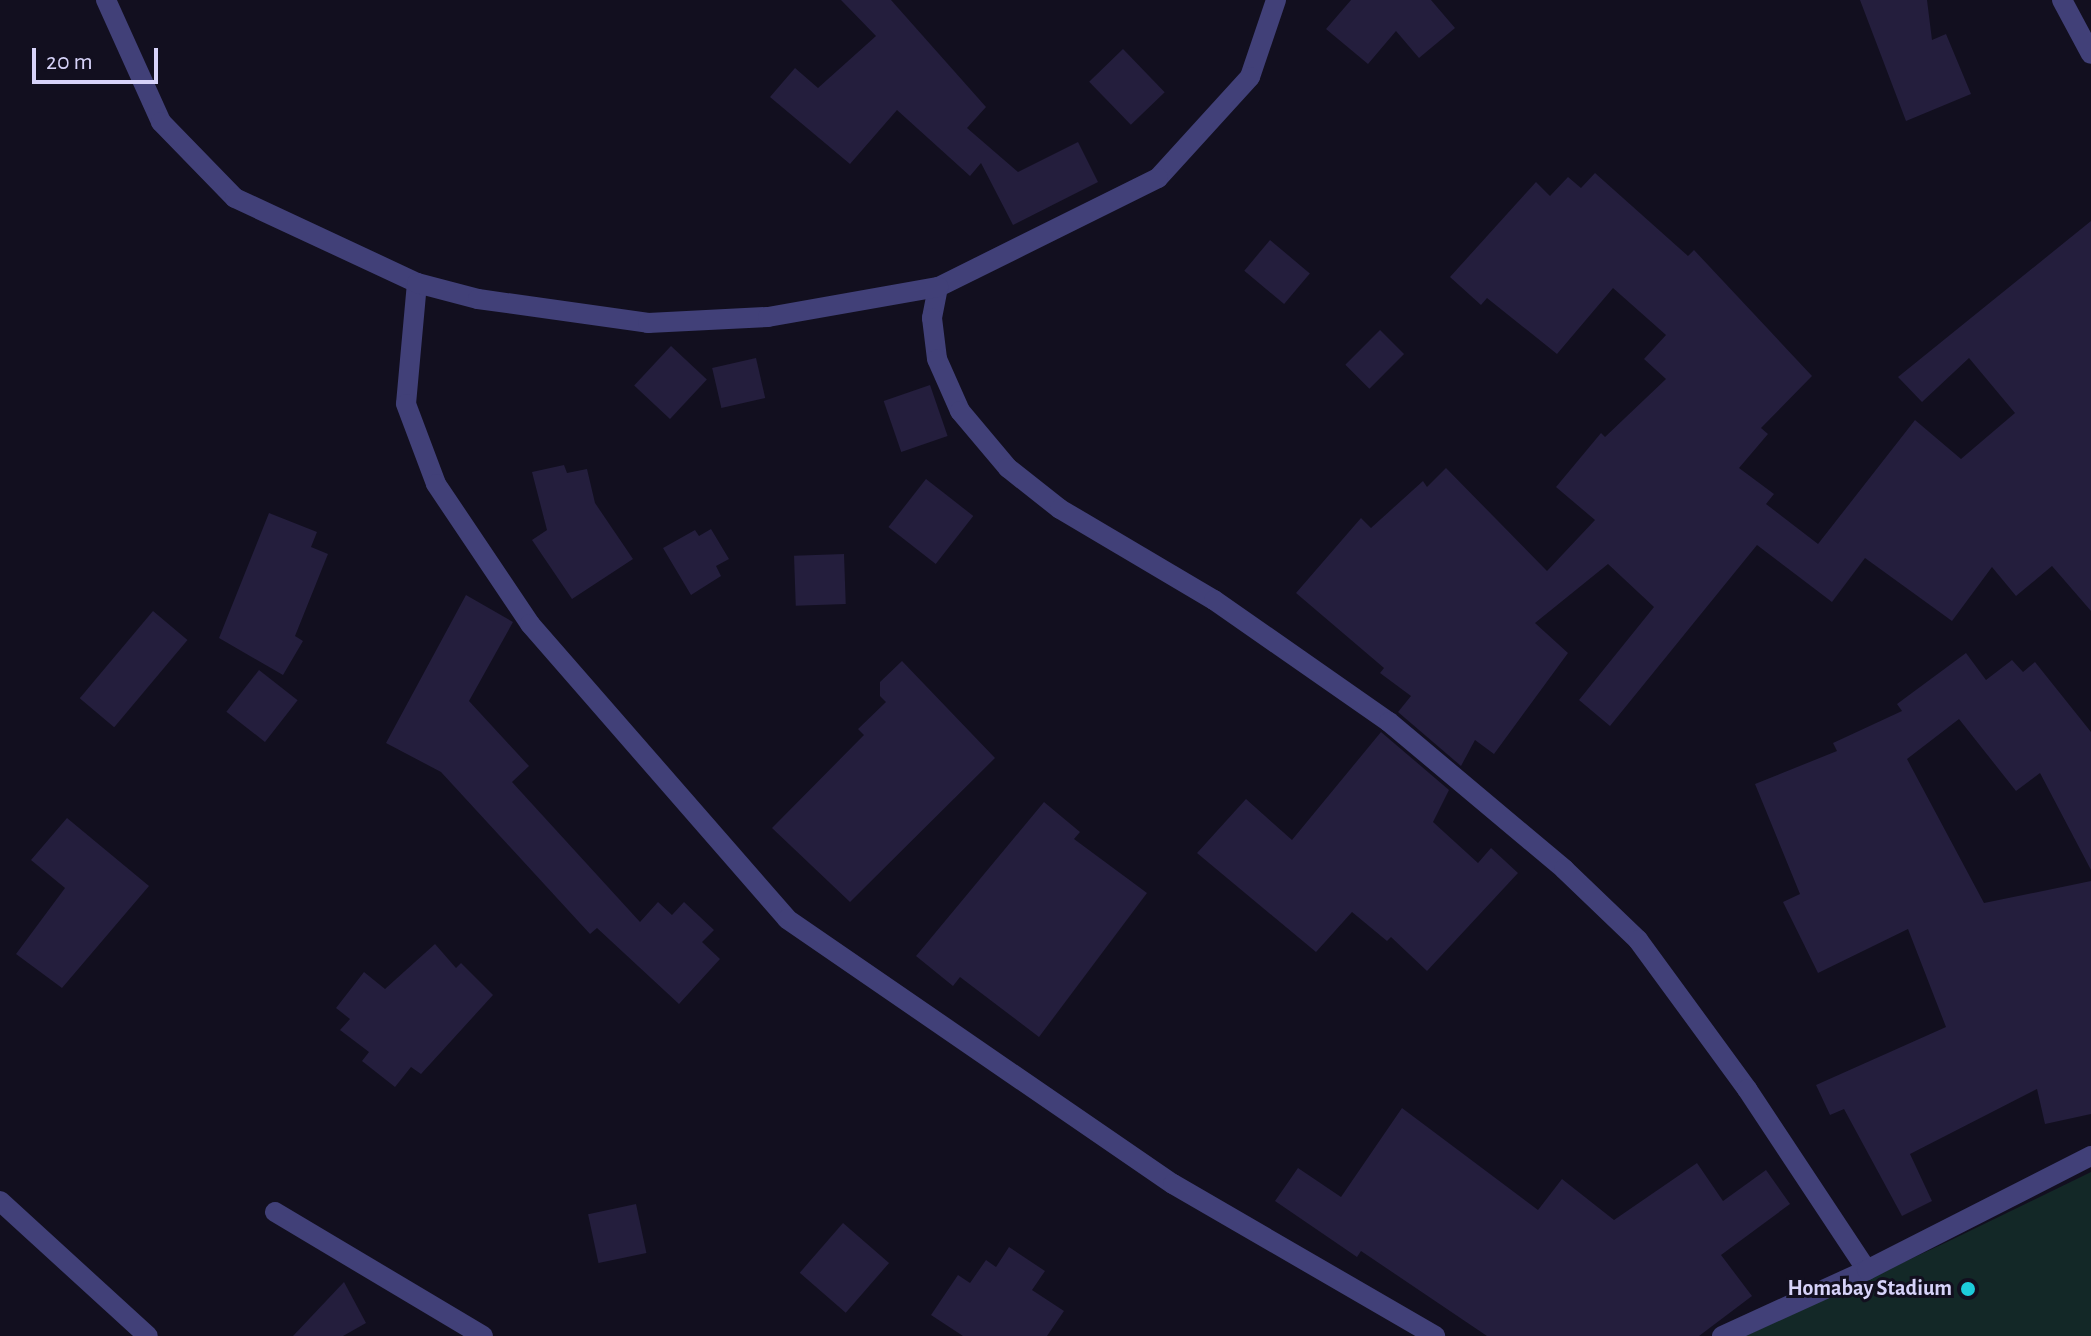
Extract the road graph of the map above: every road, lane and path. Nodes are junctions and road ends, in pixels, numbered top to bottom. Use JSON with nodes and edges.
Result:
{"nodes":[{"id":1,"x":106,"y":0,"type":"edge"},
{"id":2,"x":1276,"y":0,"type":"edge"},
{"id":3,"x":2062,"y":0,"type":"edge"},
{"id":4,"x":2091,"y":54,"type":"edge"},
{"id":5,"x":417,"y":283,"type":"junction"},
{"id":6,"x":938,"y":287,"type":"junction"},
{"id":7,"x":2091,"y":1156,"type":"edge"},
{"id":8,"x":0,"y":1201,"type":"edge"},
{"id":9,"x":275,"y":1212,"type":"dead end"},
{"id":10,"x":1867,"y":1270,"type":"junction"},
{"id":11,"x":148,"y":1336,"type":"edge"},
{"id":12,"x":483,"y":1336,"type":"edge"},
{"id":13,"x":1435,"y":1336,"type":"edge"},
{"id":14,"x":1722,"y":1336,"type":"edge"}],
"edges":[{"from":1,"to":5,"type":"street"},
{"from":2,"to":6,"type":"street"},
{"from":3,"to":4,"type":"street"},
{"from":5,"to":6,"type":"street"},
{"from":5,"to":13,"type":"street"},
{"from":6,"to":10,"type":"street"},
{"from":7,"to":10,"type":"street"},
{"from":8,"to":11,"type":"street"},
{"from":9,"to":12,"type":"street"},
{"from":10,"to":14,"type":"street"}]}
